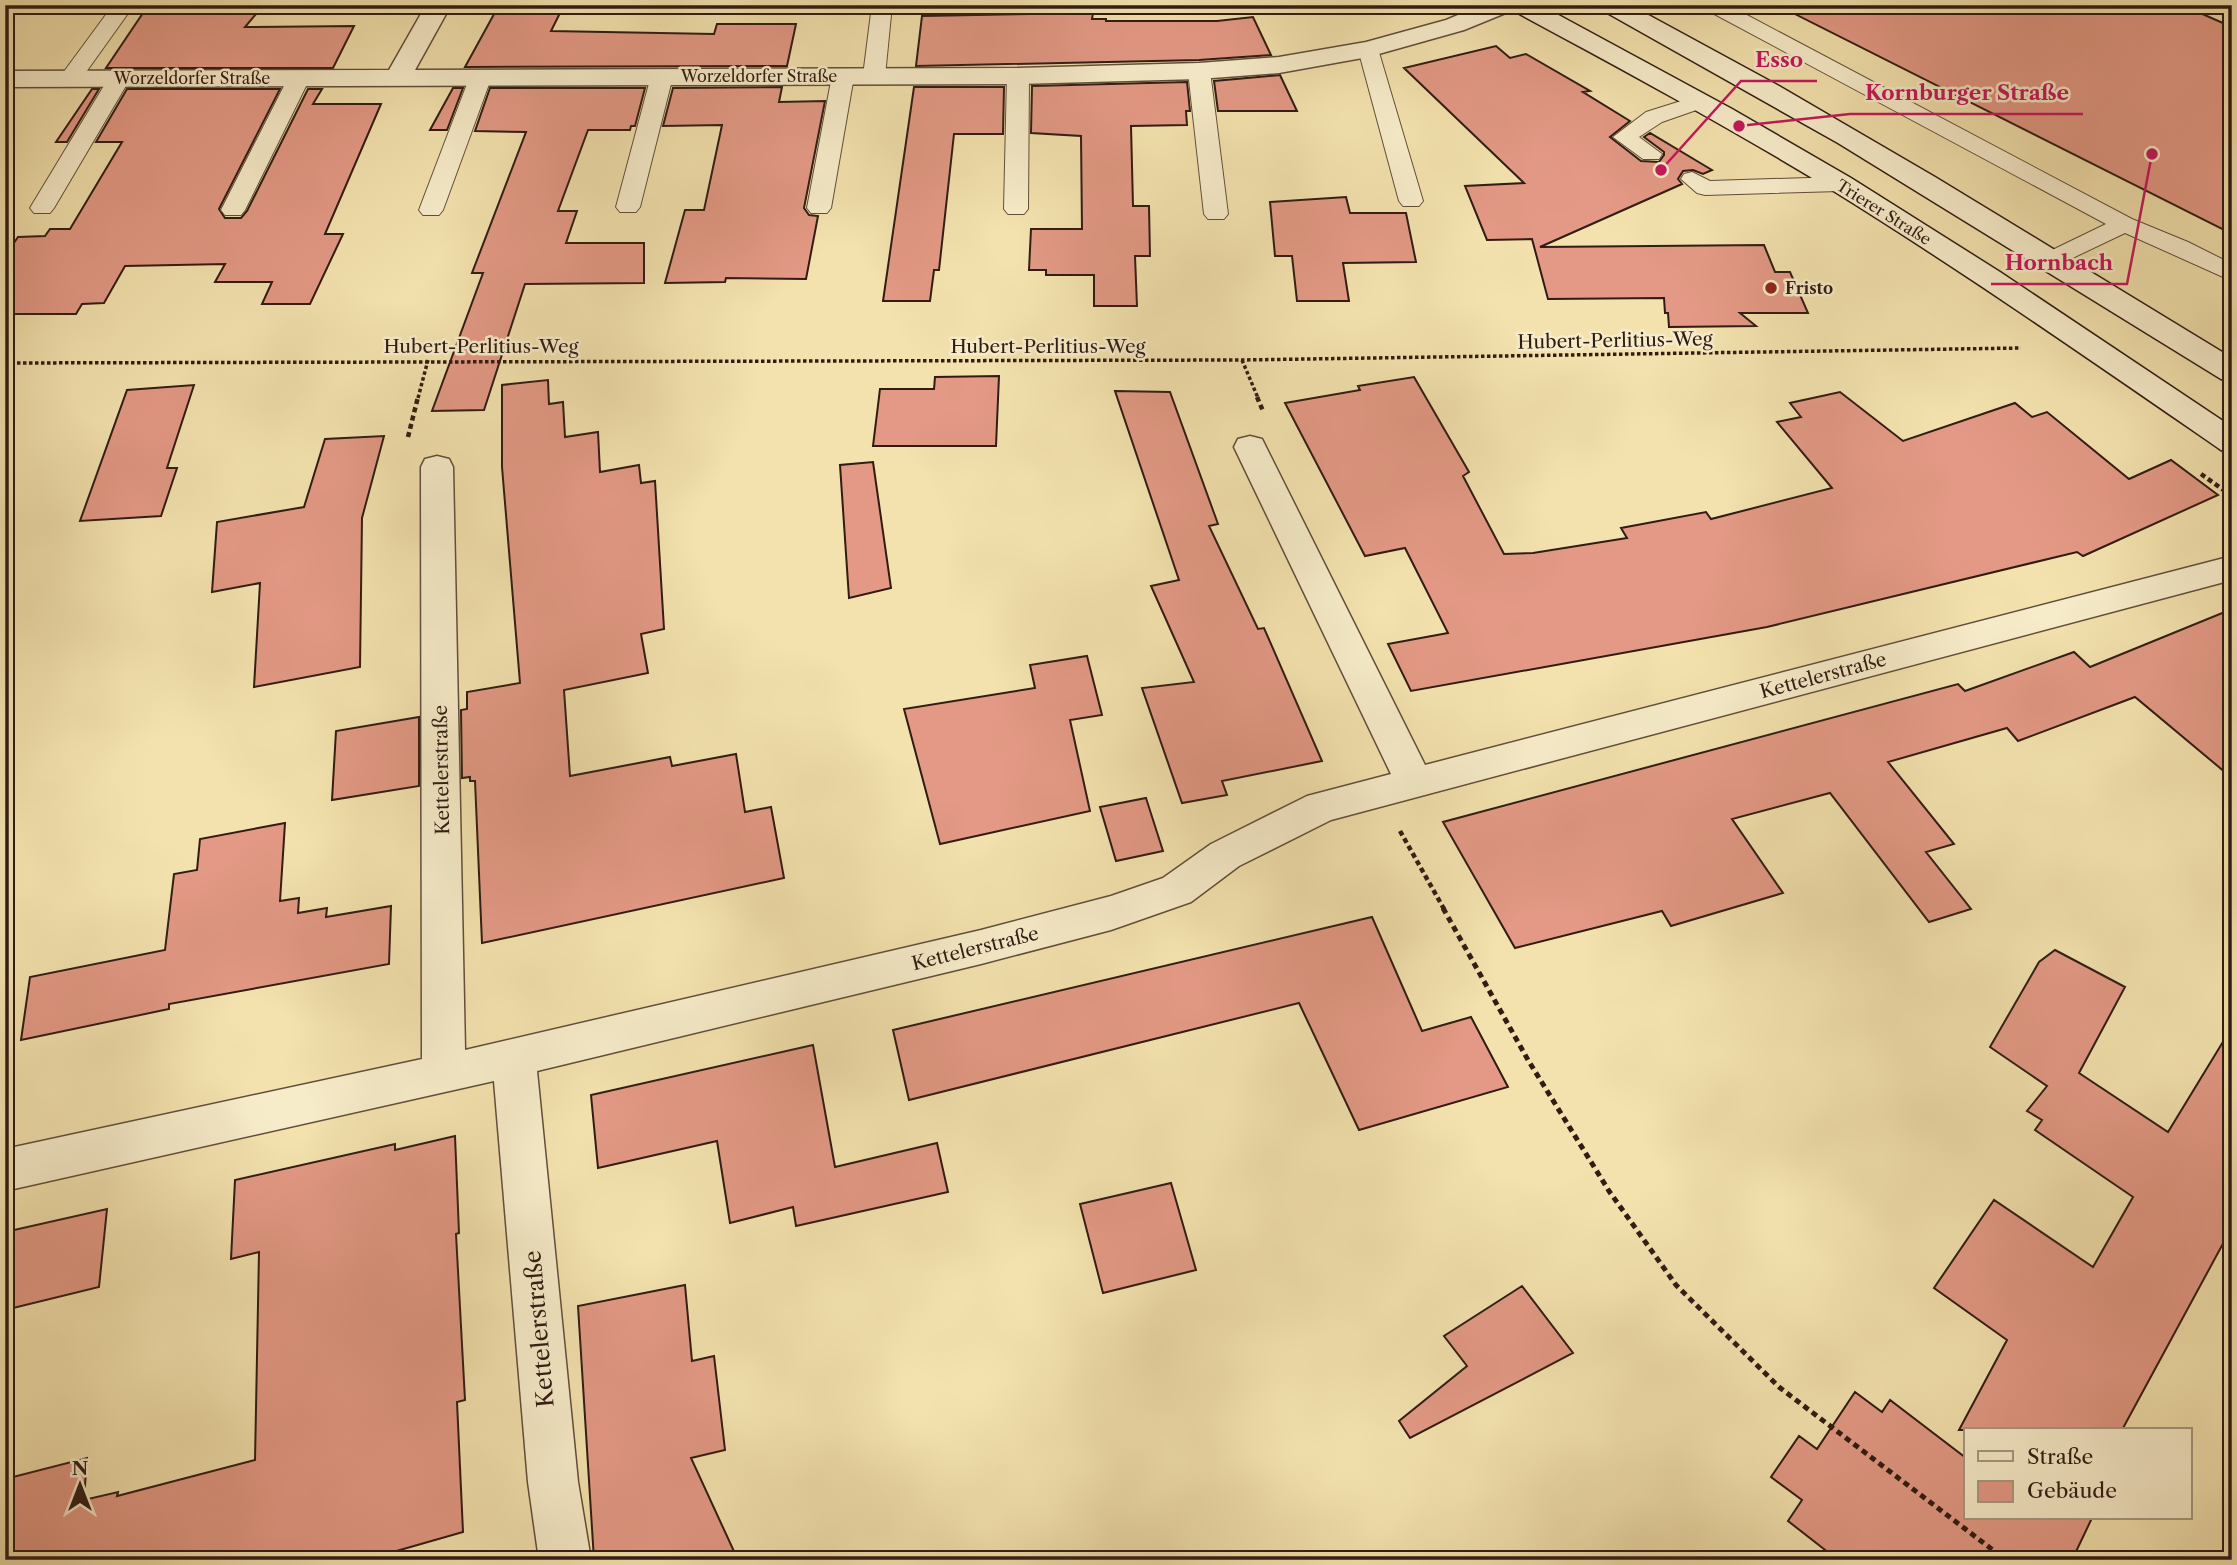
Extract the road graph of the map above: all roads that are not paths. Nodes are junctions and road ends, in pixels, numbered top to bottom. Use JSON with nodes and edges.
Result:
{"nodes":[{"id":1,"x":124,"y":5,"type":"edge"},
{"id":2,"x":439,"y":5,"type":"edge"},
{"id":3,"x":882,"y":5,"type":"edge"},
{"id":4,"x":1504,"y":5,"type":"edge"},
{"id":5,"x":1521,"y":5,"type":"edge"},
{"id":6,"x":1611,"y":5,"type":"edge"},
{"id":7,"x":1712,"y":5,"type":"edge"},
{"id":8,"x":1368,"y":48,"type":"junction"},
{"id":9,"x":1199,"y":71,"type":"junction"},
{"id":10,"x":399,"y":76,"type":"junction"},
{"id":11,"x":481,"y":76,"type":"junction"},
{"id":12,"x":662,"y":76,"type":"junction"},
{"id":13,"x":843,"y":76,"type":"junction"},
{"id":14,"x":874,"y":76,"type":"junction"},
{"id":15,"x":1018,"y":76,"type":"junction"},
{"id":16,"x":71,"y":77,"type":"junction"},
{"id":17,"x":299,"y":78,"type":"junction"},
{"id":18,"x":5,"y":79,"type":"edge"},
{"id":19,"x":119,"y":79,"type":"junction"},
{"id":20,"x":1697,"y":102,"type":"junction"},
{"id":21,"x":1651,"y":154,"type":"dead end"},
{"id":22,"x":1692,"y":179,"type":"dead end"},
{"id":23,"x":1840,"y":184,"type":"junction"},
{"id":24,"x":1410,"y":201,"type":"dead end"},
{"id":25,"x":628,"y":207,"type":"dead end"},
{"id":26,"x":43,"y":208,"type":"dead end"},
{"id":27,"x":819,"y":208,"type":"dead end"},
{"id":28,"x":1016,"y":209,"type":"dead end"},
{"id":29,"x":233,"y":210,"type":"dead end"},
{"id":30,"x":430,"y":210,"type":"dead end"},
{"id":31,"x":1216,"y":214,"type":"dead end"},
{"id":32,"x":2124,"y":224,"type":"junction"},
{"id":33,"x":2052,"y":259,"type":"junction"},
{"id":34,"x":2232,"y":274,"type":"edge"},
{"id":35,"x":2178,"y":338,"type":"junction"},
{"id":36,"x":2084,"y":341,"type":"junction"},
{"id":37,"x":2232,"y":372,"type":"edge"},
{"id":38,"x":2232,"y":442,"type":"edge"},
{"id":39,"x":1250,"y":447,"type":"road end"},
{"id":40,"x":437,"y":467,"type":"road end"},
{"id":41,"x":2232,"y":568,"type":"edge"},
{"id":42,"x":1397,"y":788,"type":"junction"},
{"id":43,"x":514,"y":1056,"type":"junction"},
{"id":44,"x":444,"y":1074,"type":"junction"},
{"id":45,"x":5,"y":1170,"type":"edge"},
{"id":46,"x":565,"y":1560,"type":"edge"}],
"edges":[{"from":1,"to":16,"type":"lane"},
{"from":2,"to":10,"type":"street"},
{"from":3,"to":14,"type":"lane"},
{"from":4,"to":8,"type":"street","name":"Worzeldorfer Straße"},
{"from":5,"to":20,"type":"street","name":"Trierer Straße"},
{"from":6,"to":33,"type":"street"},
{"from":7,"to":32,"type":"lane"},
{"from":8,"to":9,"type":"street","name":"Worzeldorfer Straße"},
{"from":8,"to":24,"type":"lane"},
{"from":9,"to":15,"type":"street","name":"Worzeldorfer Straße"},
{"from":9,"to":31,"type":"lane"},
{"from":10,"to":11,"type":"street","name":"Worzeldorfer Straße"},
{"from":10,"to":17,"type":"street","name":"Worzeldorfer Straße"},
{"from":11,"to":12,"type":"street","name":"Worzeldorfer Straße"},
{"from":11,"to":30,"type":"lane"},
{"from":12,"to":13,"type":"street","name":"Worzeldorfer Straße"},
{"from":12,"to":25,"type":"lane"},
{"from":13,"to":14,"type":"street","name":"Worzeldorfer Straße"},
{"from":13,"to":27,"type":"lane"},
{"from":14,"to":15,"type":"street","name":"Worzeldorfer Straße"},
{"from":15,"to":28,"type":"lane"},
{"from":16,"to":18,"type":"street","name":"Worzeldorfer Straße"},
{"from":16,"to":19,"type":"street","name":"Worzeldorfer Straße"},
{"from":17,"to":19,"type":"street","name":"Worzeldorfer Straße"},
{"from":17,"to":29,"type":"lane"},
{"from":19,"to":26,"type":"lane"},
{"from":20,"to":21,"type":"lane"},
{"from":20,"to":23,"type":"street","name":"Trierer Straße"},
{"from":22,"to":23,"type":"lane"},
{"from":23,"to":36,"type":"street","name":"Trierer Straße"},
{"from":32,"to":33,"type":"lane"},
{"from":32,"to":34,"type":"lane"},
{"from":33,"to":35,"type":"street"},
{"from":35,"to":36,"type":"street"},
{"from":35,"to":37,"type":"street"},
{"from":36,"to":38,"type":"street","name":"Trierer Straße"},
{"from":39,"to":42,"type":"street"},
{"from":40,"to":44,"type":"street","name":"Kettelerstraße"},
{"from":41,"to":42,"type":"street","name":"Kettelerstraße"},
{"from":42,"to":43,"type":"street","name":"Kettelerstraße"},
{"from":43,"to":44,"type":"street","name":"Kettelerstraße"},
{"from":43,"to":46,"type":"street","name":"Kettelerstraße"},
{"from":44,"to":45,"type":"street","name":"Kettelerstraße"}]}
